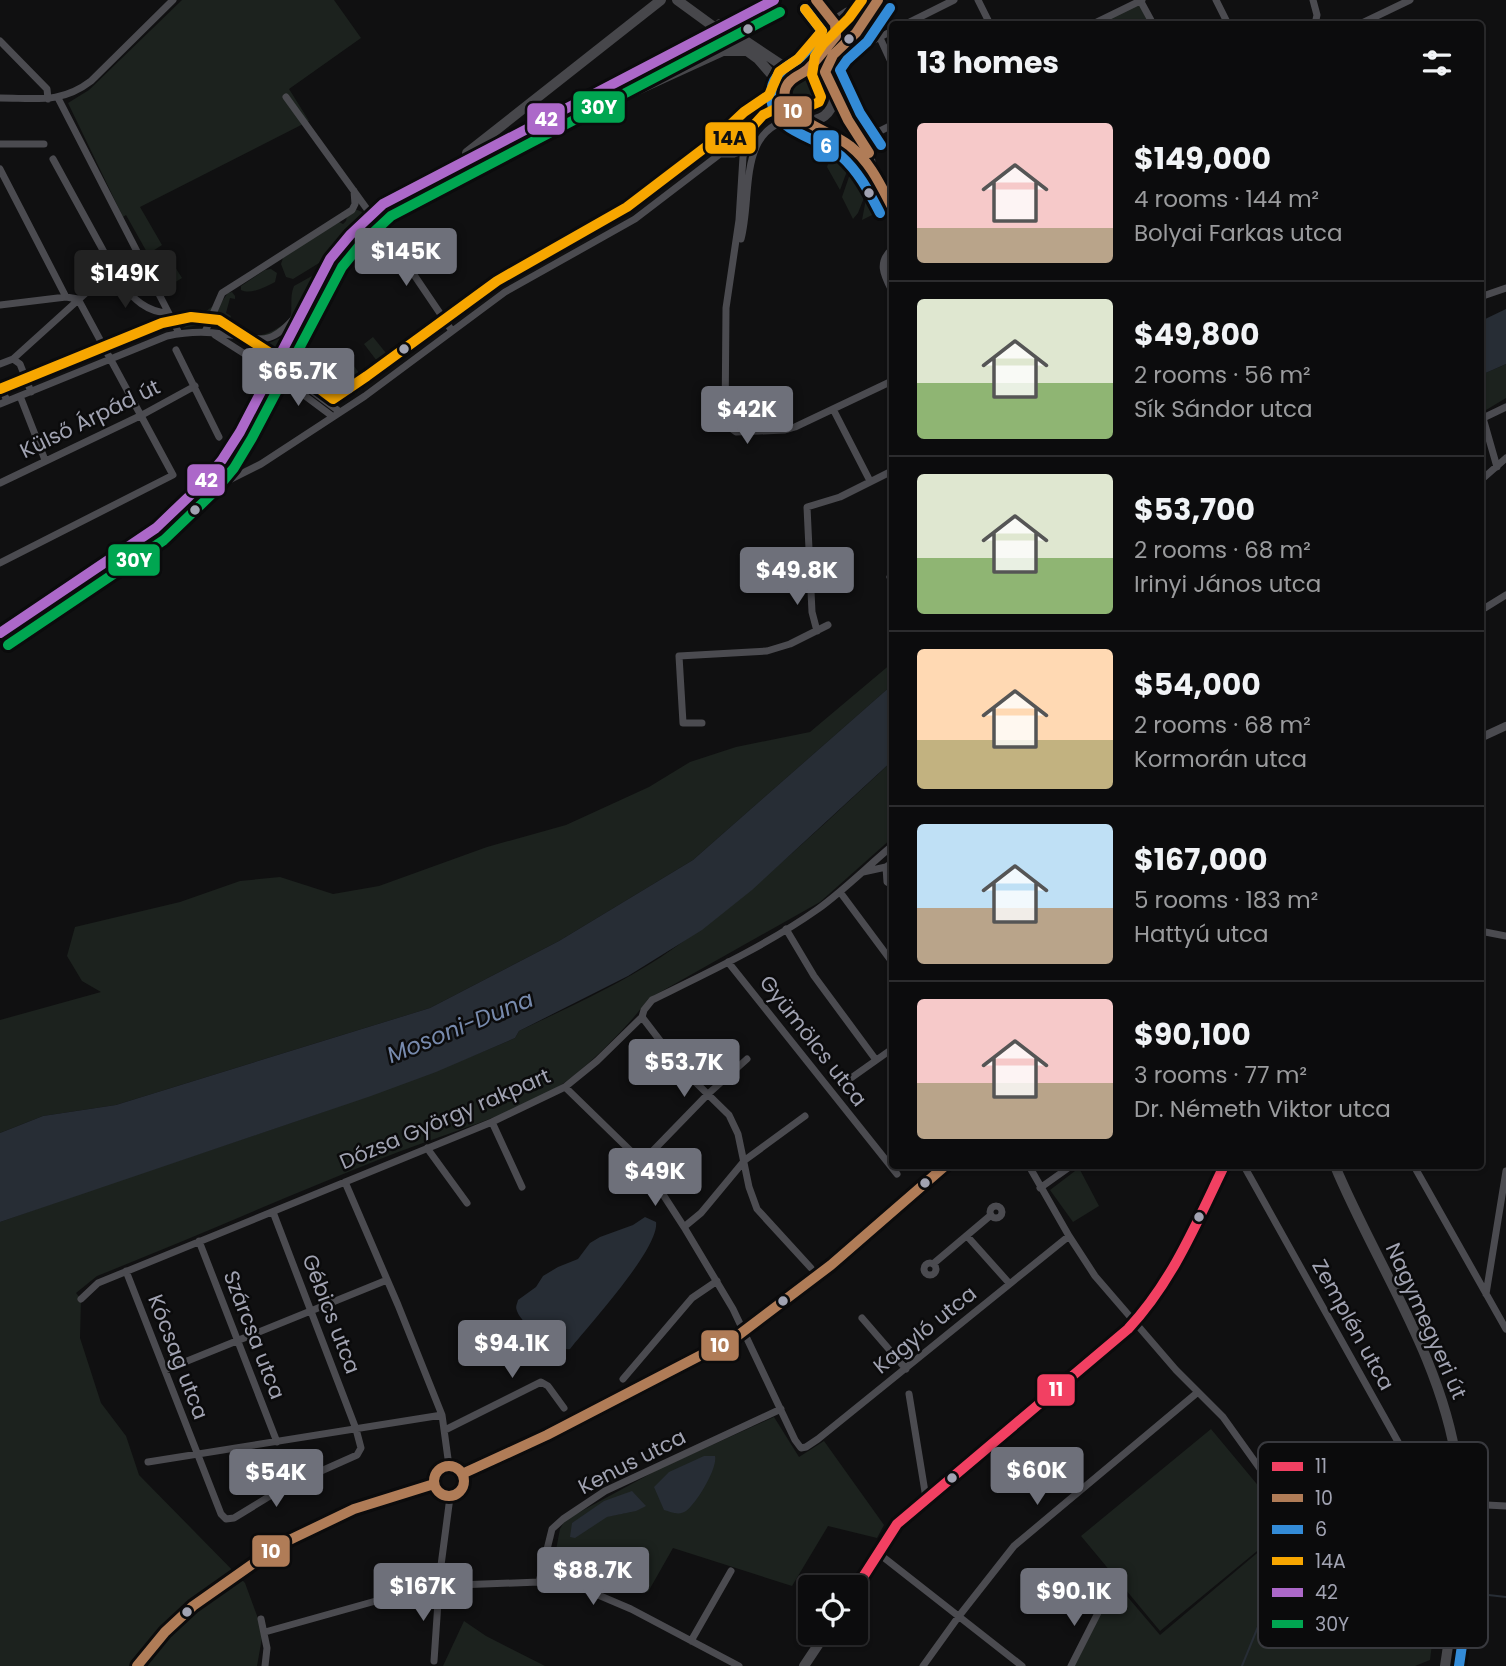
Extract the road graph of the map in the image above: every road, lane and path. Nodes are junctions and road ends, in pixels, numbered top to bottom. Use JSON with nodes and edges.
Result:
{"nodes":[{"id":1,"x":173,"y":0,"type":"edge"},
{"id":2,"x":661,"y":0,"type":"edge"},
{"id":3,"x":677,"y":0,"type":"edge"},
{"id":4,"x":774,"y":0,"type":"edge"},
{"id":5,"x":816,"y":0,"type":"edge"},
{"id":6,"x":878,"y":0,"type":"edge"},
{"id":7,"x":954,"y":0,"type":"edge"},
{"id":8,"x":978,"y":0,"type":"edge"},
{"id":9,"x":1141,"y":0,"type":"edge"},
{"id":10,"x":1216,"y":0,"type":"edge"},
{"id":11,"x":1313,"y":0,"type":"edge"},
{"id":12,"x":1410,"y":0,"type":"edge"},
{"id":13,"x":847,"y":11,"type":"junction"},
{"id":14,"x":827,"y":16,"type":"junction"},
{"id":15,"x":704,"y":18,"type":"junction"},
{"id":16,"x":866,"y":19,"type":"junction"},
{"id":17,"x":912,"y":21,"type":"edge"},
{"id":18,"x":988,"y":21,"type":"edge"},
{"id":19,"x":1099,"y":21,"type":"edge"},
{"id":20,"x":1152,"y":21,"type":"edge"},
{"id":21,"x":1226,"y":21,"type":"edge"},
{"id":22,"x":1316,"y":21,"type":"edge"},
{"id":23,"x":1366,"y":21,"type":"edge"},
{"id":24,"x":835,"y":24,"type":"junction"},
{"id":25,"x":889,"y":32,"type":"edge"},
{"id":26,"x":854,"y":34,"type":"junction"},
{"id":27,"x":878,"y":35,"type":"junction"},
{"id":28,"x":0,"y":41,"type":"edge"},
{"id":29,"x":746,"y":51,"type":"junction"},
{"id":30,"x":841,"y":57,"type":"dead end"},
{"id":31,"x":889,"y":58,"type":"edge"},
{"id":32,"x":804,"y":71,"type":"junction"},
{"id":33,"x":831,"y":83,"type":"junction"},
{"id":34,"x":785,"y":94,"type":"junction"},
{"id":35,"x":286,"y":97,"type":"dead end"},
{"id":36,"x":0,"y":98,"type":"edge"},
{"id":37,"x":58,"y":98,"type":"junction"},
{"id":38,"x":48,"y":99,"type":"junction"},
{"id":39,"x":803,"y":119,"type":"junction"},
{"id":40,"x":757,"y":121,"type":"junction"},
{"id":41,"x":889,"y":126,"type":"edge"},
{"id":42,"x":876,"y":132,"type":"dead end"},
{"id":43,"x":757,"y":143,"type":"junction"},
{"id":44,"x":0,"y":144,"type":"edge"},
{"id":45,"x":44,"y":144,"type":"dead end"},
{"id":46,"x":731,"y":144,"type":"junction"},
{"id":47,"x":744,"y":150,"type":"junction"},
{"id":48,"x":720,"y":154,"type":"junction"},
{"id":49,"x":734,"y":154,"type":"junction"},
{"id":50,"x":53,"y":159,"type":"dead end"},
{"id":51,"x":747,"y":164,"type":"junction"},
{"id":52,"x":871,"y":166,"type":"junction"},
{"id":53,"x":0,"y":169,"type":"edge"},
{"id":54,"x":446,"y":170,"type":"junction"},
{"id":55,"x":354,"y":191,"type":"junction"},
{"id":56,"x":889,"y":201,"type":"edge"},
{"id":57,"x":376,"y":221,"type":"junction"},
{"id":58,"x":889,"y":254,"type":"edge"},
{"id":59,"x":121,"y":283,"type":"junction"},
{"id":60,"x":889,"y":284,"type":"edge"},
{"id":61,"x":1506,"y":288,"type":"edge"},
{"id":62,"x":1484,"y":296,"type":"edge"},
{"id":63,"x":66,"y":297,"type":"junction"},
{"id":64,"x":78,"y":299,"type":"junction"},
{"id":65,"x":307,"y":304,"type":"junction"},
{"id":66,"x":0,"y":305,"type":"edge"},
{"id":67,"x":168,"y":313,"type":"junction"},
{"id":68,"x":452,"y":331,"type":"junction"},
{"id":69,"x":208,"y":332,"type":"junction"},
{"id":70,"x":178,"y":334,"type":"junction"},
{"id":71,"x":240,"y":338,"type":"junction"},
{"id":72,"x":176,"y":350,"type":"dead end"},
{"id":73,"x":13,"y":359,"type":"junction"},
{"id":74,"x":113,"y":360,"type":"junction"},
{"id":75,"x":0,"y":364,"type":"edge"},
{"id":76,"x":278,"y":371,"type":"junction"},
{"id":77,"x":889,"y":383,"type":"edge"},
{"id":78,"x":0,"y":384,"type":"edge"},
{"id":79,"x":195,"y":386,"type":"junction"},
{"id":80,"x":31,"y":392,"type":"junction"},
{"id":81,"x":20,"y":396,"type":"junction"},
{"id":82,"x":4,"y":403,"type":"edge"},
{"id":83,"x":1506,"y":407,"type":"edge"},
{"id":84,"x":833,"y":409,"type":"junction"},
{"id":85,"x":336,"y":414,"type":"junction"},
{"id":86,"x":142,"y":415,"type":"junction"},
{"id":87,"x":1484,"y":418,"type":"edge"},
{"id":88,"x":1484,"y":425,"type":"edge"},
{"id":89,"x":219,"y":437,"type":"dead end"},
{"id":90,"x":1506,"y":458,"type":"edge"},
{"id":91,"x":45,"y":460,"type":"junction"},
{"id":92,"x":1497,"y":467,"type":"junction"},
{"id":93,"x":889,"y":472,"type":"edge"},
{"id":94,"x":1484,"y":478,"type":"edge"},
{"id":95,"x":870,"y":481,"type":"junction"},
{"id":96,"x":0,"y":483,"type":"edge"},
{"id":97,"x":209,"y":490,"type":"junction"},
{"id":98,"x":156,"y":528,"type":"junction"},
{"id":99,"x":0,"y":563,"type":"edge"},
{"id":100,"x":810,"y":578,"type":"junction"},
{"id":101,"x":777,"y":579,"type":"dead end"},
{"id":102,"x":1506,"y":595,"type":"edge"},
{"id":103,"x":1484,"y":609,"type":"edge"},
{"id":104,"x":828,"y":625,"type":"dead end"},
{"id":105,"x":817,"y":631,"type":"junction"},
{"id":106,"x":0,"y":633,"type":"edge"},
{"id":107,"x":702,"y":723,"type":"dead end"},
{"id":108,"x":1506,"y":726,"type":"edge"},
{"id":109,"x":1484,"y":736,"type":"edge"},
{"id":110,"x":889,"y":848,"type":"edge"},
{"id":111,"x":889,"y":865,"type":"edge"},
{"id":112,"x":859,"y":873,"type":"junction"},
{"id":113,"x":889,"y":883,"type":"edge"},
{"id":114,"x":840,"y":892,"type":"junction"},
{"id":115,"x":786,"y":929,"type":"junction"},
{"id":116,"x":1484,"y":932,"type":"edge"},
{"id":117,"x":1506,"y":936,"type":"edge"},
{"id":118,"x":889,"y":958,"type":"edge"},
{"id":119,"x":728,"y":962,"type":"junction"},
{"id":120,"x":642,"y":1017,"type":"junction"},
{"id":121,"x":889,"y":1051,"type":"edge"},
{"id":122,"x":747,"y":1059,"type":"dead end"},
{"id":123,"x":876,"y":1060,"type":"junction"},
{"id":124,"x":844,"y":1083,"type":"dead end"},
{"id":125,"x":565,"y":1087,"type":"junction"},
{"id":126,"x":708,"y":1094,"type":"junction"},
{"id":127,"x":805,"y":1116,"type":"dead end"},
{"id":128,"x":492,"y":1122,"type":"junction"},
{"id":129,"x":427,"y":1148,"type":"junction"},
{"id":130,"x":745,"y":1160,"type":"junction"},
{"id":131,"x":642,"y":1162,"type":"junction"},
{"id":132,"x":889,"y":1164,"type":"edge"},
{"id":133,"x":893,"y":1169,"type":"edge"},
{"id":134,"x":942,"y":1169,"type":"edge"},
{"id":135,"x":1030,"y":1169,"type":"edge"},
{"id":136,"x":1067,"y":1169,"type":"edge"},
{"id":137,"x":1222,"y":1169,"type":"edge"},
{"id":138,"x":1246,"y":1169,"type":"edge"},
{"id":139,"x":1336,"y":1169,"type":"edge"},
{"id":140,"x":1417,"y":1169,"type":"edge"},
{"id":141,"x":1506,"y":1171,"type":"edge"},
{"id":142,"x":897,"y":1174,"type":"dead end"},
{"id":143,"x":345,"y":1182,"type":"junction"},
{"id":144,"x":522,"y":1187,"type":"dead end"},
{"id":145,"x":1040,"y":1188,"type":"junction"},
{"id":146,"x":467,"y":1203,"type":"dead end"},
{"id":147,"x":273,"y":1212,"type":"junction"},
{"id":148,"x":991,"y":1215,"type":"dead end"},
{"id":149,"x":684,"y":1227,"type":"junction"},
{"id":150,"x":968,"y":1236,"type":"junction"},
{"id":151,"x":1069,"y":1237,"type":"junction"},
{"id":152,"x":199,"y":1241,"type":"junction"},
{"id":153,"x":933,"y":1264,"type":"dead end"},
{"id":154,"x":811,"y":1268,"type":"dead end"},
{"id":155,"x":127,"y":1271,"type":"junction"},
{"id":156,"x":387,"y":1280,"type":"junction"},
{"id":157,"x":717,"y":1281,"type":"junction"},
{"id":158,"x":1009,"y":1283,"type":"junction"},
{"id":159,"x":1486,"y":1294,"type":"junction"},
{"id":160,"x":80,"y":1299,"type":"dead end"},
{"id":161,"x":310,"y":1311,"type":"junction"},
{"id":162,"x":862,"y":1318,"type":"dead end"},
{"id":163,"x":1135,"y":1322,"type":"junction"},
{"id":164,"x":1506,"y":1329,"type":"edge"},
{"id":165,"x":744,"y":1332,"type":"junction"},
{"id":166,"x":237,"y":1340,"type":"junction"},
{"id":167,"x":906,"y":1368,"type":"junction"},
{"id":168,"x":165,"y":1370,"type":"junction"},
{"id":169,"x":623,"y":1379,"type":"dead end"},
{"id":170,"x":1198,"y":1392,"type":"junction"},
{"id":171,"x":909,"y":1394,"type":"dead end"},
{"id":172,"x":564,"y":1408,"type":"dead end"},
{"id":173,"x":781,"y":1409,"type":"junction"},
{"id":174,"x":442,"y":1415,"type":"junction"},
{"id":175,"x":356,"y":1429,"type":"junction"},
{"id":176,"x":445,"y":1430,"type":"junction"},
{"id":177,"x":277,"y":1442,"type":"junction"},
{"id":178,"x":1397,"y":1442,"type":"edge"},
{"id":179,"x":1453,"y":1442,"type":"edge"},
{"id":180,"x":197,"y":1455,"type":"junction"},
{"id":181,"x":148,"y":1462,"type":"dead end"},
{"id":182,"x":449,"y":1466,"type":"junction"},
{"id":183,"x":1258,"y":1467,"type":"edge"},
{"id":184,"x":462,"y":1474,"type":"junction"},
{"id":185,"x":434,"y":1484,"type":"junction"},
{"id":186,"x":450,"y":1496,"type":"junction"},
{"id":187,"x":926,"y":1498,"type":"junction"},
{"id":188,"x":1488,"y":1505,"type":"edge"},
{"id":189,"x":1506,"y":1506,"type":"edge"},
{"id":190,"x":878,"y":1553,"type":"junction"},
{"id":191,"x":731,"y":1572,"type":"dead end"},
{"id":192,"x":864,"y":1575,"type":"edge"},
{"id":193,"x":539,"y":1582,"type":"junction"},
{"id":194,"x":442,"y":1584,"type":"junction"},
{"id":195,"x":1102,"y":1603,"type":"dead end"},
{"id":196,"x":959,"y":1616,"type":"junction"},
{"id":197,"x":261,"y":1619,"type":"dead end"},
{"id":198,"x":265,"y":1632,"type":"junction"},
{"id":199,"x":691,"y":1641,"type":"junction"},
{"id":200,"x":818,"y":1645,"type":"edge"},
{"id":201,"x":1448,"y":1648,"type":"edge"},
{"id":202,"x":434,"y":1661,"type":"dead end"},
{"id":203,"x":138,"y":1665,"type":"edge"},
{"id":204,"x":265,"y":1666,"type":"edge"},
{"id":205,"x":739,"y":1666,"type":"edge"},
{"id":206,"x":804,"y":1666,"type":"edge"},
{"id":207,"x":923,"y":1666,"type":"edge"},
{"id":208,"x":1021,"y":1666,"type":"edge"},
{"id":209,"x":1071,"y":1666,"type":"edge"},
{"id":210,"x":1445,"y":1666,"type":"edge"}],
"edges":[{"from":1,"to":37,"type":"street"},
{"from":2,"to":54,"type":"main road"},
{"from":3,"to":15,"type":"main road"},
{"from":4,"to":54,"type":"main road"},
{"from":5,"to":14,"type":"main road"},
{"from":6,"to":16,"type":"main road"},
{"from":7,"to":17,"type":"street"},
{"from":8,"to":18,"type":"street"},
{"from":9,"to":19,"type":"street"},
{"from":9,"to":20,"type":"street"},
{"from":10,"to":21,"type":"street"},
{"from":11,"to":22,"type":"street"},
{"from":12,"to":23,"type":"street"},
{"from":13,"to":14,"type":"street"},
{"from":13,"to":16,"type":"street"},
{"from":13,"to":24,"type":"street"},
{"from":14,"to":24,"type":"main road"},
{"from":15,"to":29,"type":"main road"},
{"from":15,"to":32,"type":"main road"},
{"from":16,"to":26,"type":"main road"},
{"from":16,"to":27,"type":"street"},
{"from":24,"to":32,"type":"main road"},
{"from":25,"to":27,"type":"street"},
{"from":26,"to":27,"type":"street"},
{"from":26,"to":33,"type":"main road"},
{"from":27,"to":30,"type":"street"},
{"from":27,"to":31,"type":"street"},
{"from":28,"to":38,"type":"street"},
{"from":29,"to":34,"type":"main road"},
{"from":29,"to":54,"type":"main road"},
{"from":32,"to":33,"type":"main road"},
{"from":32,"to":34,"type":"main road"},
{"from":33,"to":39,"type":"main road"},
{"from":33,"to":52,"type":"main road"},
{"from":34,"to":39,"type":"main road"},
{"from":34,"to":40,"type":"street"},
{"from":35,"to":55,"type":"street"},
{"from":36,"to":38,"type":"street"},
{"from":37,"to":38,"type":"street"},
{"from":37,"to":67,"type":"street"},
{"from":39,"to":43,"type":"street"},
{"from":39,"to":52,"type":"main road"},
{"from":40,"to":46,"type":"street"},
{"from":40,"to":47,"type":"street"},
{"from":41,"to":42,"type":"street"},
{"from":43,"to":47,"type":"street"},
{"from":43,"to":51,"type":"street"},
{"from":44,"to":45,"type":"street"},
{"from":46,"to":47,"type":"street"},
{"from":46,"to":48,"type":"street"},
{"from":47,"to":49,"type":"street"},
{"from":47,"to":51,"type":"street"},
{"from":48,"to":49,"type":"street"},
{"from":48,"to":68,"type":"street"},
{"from":49,"to":51,"type":"street"},
{"from":50,"to":59,"type":"street"},
{"from":51,"to":84,"type":"street"},
{"from":52,"to":56,"type":"main road"},
{"from":53,"to":63,"type":"street"},
{"from":54,"to":57,"type":"main road"},
{"from":55,"to":57,"type":"street"},
{"from":55,"to":69,"type":"street"},
{"from":57,"to":65,"type":"main road"},
{"from":57,"to":68,"type":"street"},
{"from":57,"to":76,"type":"main road"},
{"from":58,"to":60,"type":"street"},
{"from":59,"to":64,"type":"street"},
{"from":59,"to":67,"type":"street"},
{"from":61,"to":62,"type":"street"},
{"from":63,"to":64,"type":"street"},
{"from":63,"to":66,"type":"street"},
{"from":64,"to":73,"type":"street"},
{"from":64,"to":74,"type":"street"},
{"from":65,"to":71,"type":"street"},
{"from":65,"to":76,"type":"main road"},
{"from":67,"to":70,"type":"street"},
{"from":68,"to":85,"type":"street"},
{"from":69,"to":70,"type":"street"},
{"from":69,"to":71,"type":"street"},
{"from":69,"to":76,"type":"street"},
{"from":70,"to":74,"type":"street"},
{"from":71,"to":76,"type":"street"},
{"from":72,"to":79,"type":"street"},
{"from":73,"to":75,"type":"street"},
{"from":73,"to":80,"type":"street"},
{"from":74,"to":80,"type":"street"},
{"from":74,"to":86,"type":"street"},
{"from":76,"to":85,"type":"street"},
{"from":76,"to":97,"type":"main road"},
{"from":76,"to":98,"type":"main road"},
{"from":77,"to":84,"type":"street"},
{"from":78,"to":82,"type":"street"},
{"from":79,"to":86,"type":"street","name":"Külső Árpád út"},
{"from":79,"to":89,"type":"street"},
{"from":80,"to":81,"type":"street"},
{"from":81,"to":82,"type":"street"},
{"from":81,"to":91,"type":"street"},
{"from":83,"to":87,"type":"street"},
{"from":84,"to":95,"type":"street"},
{"from":85,"to":97,"type":"street"},
{"from":86,"to":91,"type":"street","name":"Külső Árpád út"},
{"from":86,"to":99,"type":"street"},
{"from":88,"to":92,"type":"street"},
{"from":90,"to":92,"type":"street"},
{"from":91,"to":96,"type":"street","name":"Külső Árpád út"},
{"from":92,"to":94,"type":"street"},
{"from":93,"to":95,"type":"street"},
{"from":95,"to":100,"type":"street"},
{"from":97,"to":98,"type":"main road"},
{"from":98,"to":106,"type":"main road"},
{"from":100,"to":101,"type":"street"},
{"from":100,"to":105,"type":"street"},
{"from":102,"to":103,"type":"street"},
{"from":104,"to":105,"type":"street"},
{"from":105,"to":107,"type":"street"},
{"from":108,"to":109,"type":"street"},
{"from":110,"to":112,"type":"street","name":"Dózsa György rakpart"},
{"from":111,"to":112,"type":"street"},
{"from":111,"to":113,"type":"street"},
{"from":112,"to":114,"type":"street","name":"Dózsa György rakpart"},
{"from":114,"to":115,"type":"street","name":"Dózsa György rakpart"},
{"from":114,"to":118,"type":"street"},
{"from":115,"to":119,"type":"street","name":"Dózsa György rakpart"},
{"from":115,"to":123,"type":"street"},
{"from":116,"to":117,"type":"street"},
{"from":119,"to":120,"type":"street","name":"Dózsa György rakpart"},
{"from":119,"to":132,"type":"street","name":"Gyümölcs utca"},
{"from":120,"to":125,"type":"street","name":"Dózsa György rakpart"},
{"from":120,"to":126,"type":"street"},
{"from":121,"to":123,"type":"street"},
{"from":122,"to":126,"type":"street"},
{"from":123,"to":124,"type":"street"},
{"from":125,"to":128,"type":"street","name":"Dózsa György rakpart"},
{"from":125,"to":131,"type":"street"},
{"from":126,"to":130,"type":"street"},
{"from":126,"to":131,"type":"street"},
{"from":127,"to":130,"type":"street"},
{"from":128,"to":129,"type":"street","name":"Dózsa György rakpart"},
{"from":128,"to":144,"type":"street"},
{"from":129,"to":143,"type":"street","name":"Dózsa György rakpart"},
{"from":129,"to":146,"type":"street"},
{"from":130,"to":149,"type":"street"},
{"from":130,"to":154,"type":"street"},
{"from":131,"to":149,"type":"street"},
{"from":133,"to":142,"type":"street","name":"Gyümölcs utca"},
{"from":134,"to":165,"type":"street"},
{"from":135,"to":145,"type":"street"},
{"from":136,"to":145,"type":"street"},
{"from":137,"to":163,"type":"main road"},
{"from":138,"to":178,"type":"street","name":"Zemplén utca"},
{"from":139,"to":179,"type":"main road","name":"Nagymegyeri út"},
{"from":140,"to":159,"type":"street"},
{"from":141,"to":159,"type":"street"},
{"from":143,"to":147,"type":"street","name":"Dózsa György rakpart"},
{"from":143,"to":156,"type":"street"},
{"from":145,"to":151,"type":"street"},
{"from":147,"to":152,"type":"street","name":"Dózsa György rakpart"},
{"from":147,"to":161,"type":"street","name":"Gébics utca"},
{"from":148,"to":150,"type":"street"},
{"from":149,"to":157,"type":"street"},
{"from":150,"to":153,"type":"street"},
{"from":150,"to":158,"type":"street"},
{"from":151,"to":158,"type":"street","name":"Kagyló utca"},
{"from":151,"to":163,"type":"street"},
{"from":152,"to":155,"type":"street","name":"Dózsa György rakpart"},
{"from":152,"to":166,"type":"street","name":"Szárcsa utca"},
{"from":155,"to":160,"type":"street","name":"Dózsa György rakpart"},
{"from":155,"to":168,"type":"street","name":"Kócsag utca"},
{"from":156,"to":161,"type":"street"},
{"from":156,"to":174,"type":"street"},
{"from":157,"to":165,"type":"street"},
{"from":157,"to":169,"type":"street"},
{"from":158,"to":167,"type":"street","name":"Kagyló utca"},
{"from":159,"to":164,"type":"street"},
{"from":161,"to":166,"type":"street"},
{"from":161,"to":175,"type":"street","name":"Gébics utca"},
{"from":162,"to":167,"type":"street"},
{"from":163,"to":170,"type":"street"},
{"from":163,"to":187,"type":"main road"},
{"from":165,"to":173,"type":"street"},
{"from":165,"to":184,"type":"street"},
{"from":166,"to":168,"type":"street"},
{"from":166,"to":177,"type":"street","name":"Szárcsa utca"},
{"from":167,"to":173,"type":"street","name":"Kagyló utca"},
{"from":168,"to":180,"type":"street","name":"Kócsag utca"},
{"from":170,"to":183,"type":"street"},
{"from":170,"to":196,"type":"street"},
{"from":171,"to":187,"type":"street"},
{"from":172,"to":176,"type":"street"},
{"from":173,"to":193,"type":"street","name":"Kenus utca"},
{"from":174,"to":175,"type":"street"},
{"from":174,"to":176,"type":"street"},
{"from":175,"to":177,"type":"street"},
{"from":175,"to":180,"type":"street","name":"Kócsag utca"},
{"from":176,"to":182,"type":"street"},
{"from":177,"to":180,"type":"street"},
{"from":180,"to":181,"type":"street"},
{"from":182,"to":184,"type":"street"},
{"from":182,"to":185,"type":"street"},
{"from":184,"to":186,"type":"street"},
{"from":185,"to":186,"type":"street"},
{"from":185,"to":203,"type":"street"},
{"from":186,"to":194,"type":"street"},
{"from":187,"to":190,"type":"main road"},
{"from":188,"to":189,"type":"street"},
{"from":190,"to":192,"type":"main road"},
{"from":190,"to":196,"type":"street"},
{"from":191,"to":199,"type":"street"},
{"from":193,"to":194,"type":"street"},
{"from":193,"to":199,"type":"street"},
{"from":194,"to":198,"type":"street"},
{"from":194,"to":202,"type":"street"},
{"from":195,"to":209,"type":"street"},
{"from":196,"to":207,"type":"street"},
{"from":196,"to":208,"type":"street"},
{"from":197,"to":198,"type":"street"},
{"from":198,"to":204,"type":"street"},
{"from":199,"to":205,"type":"street"},
{"from":200,"to":206,"type":"main road"},
{"from":201,"to":210,"type":"main road","name":"Nagymegyeri út"}]}
